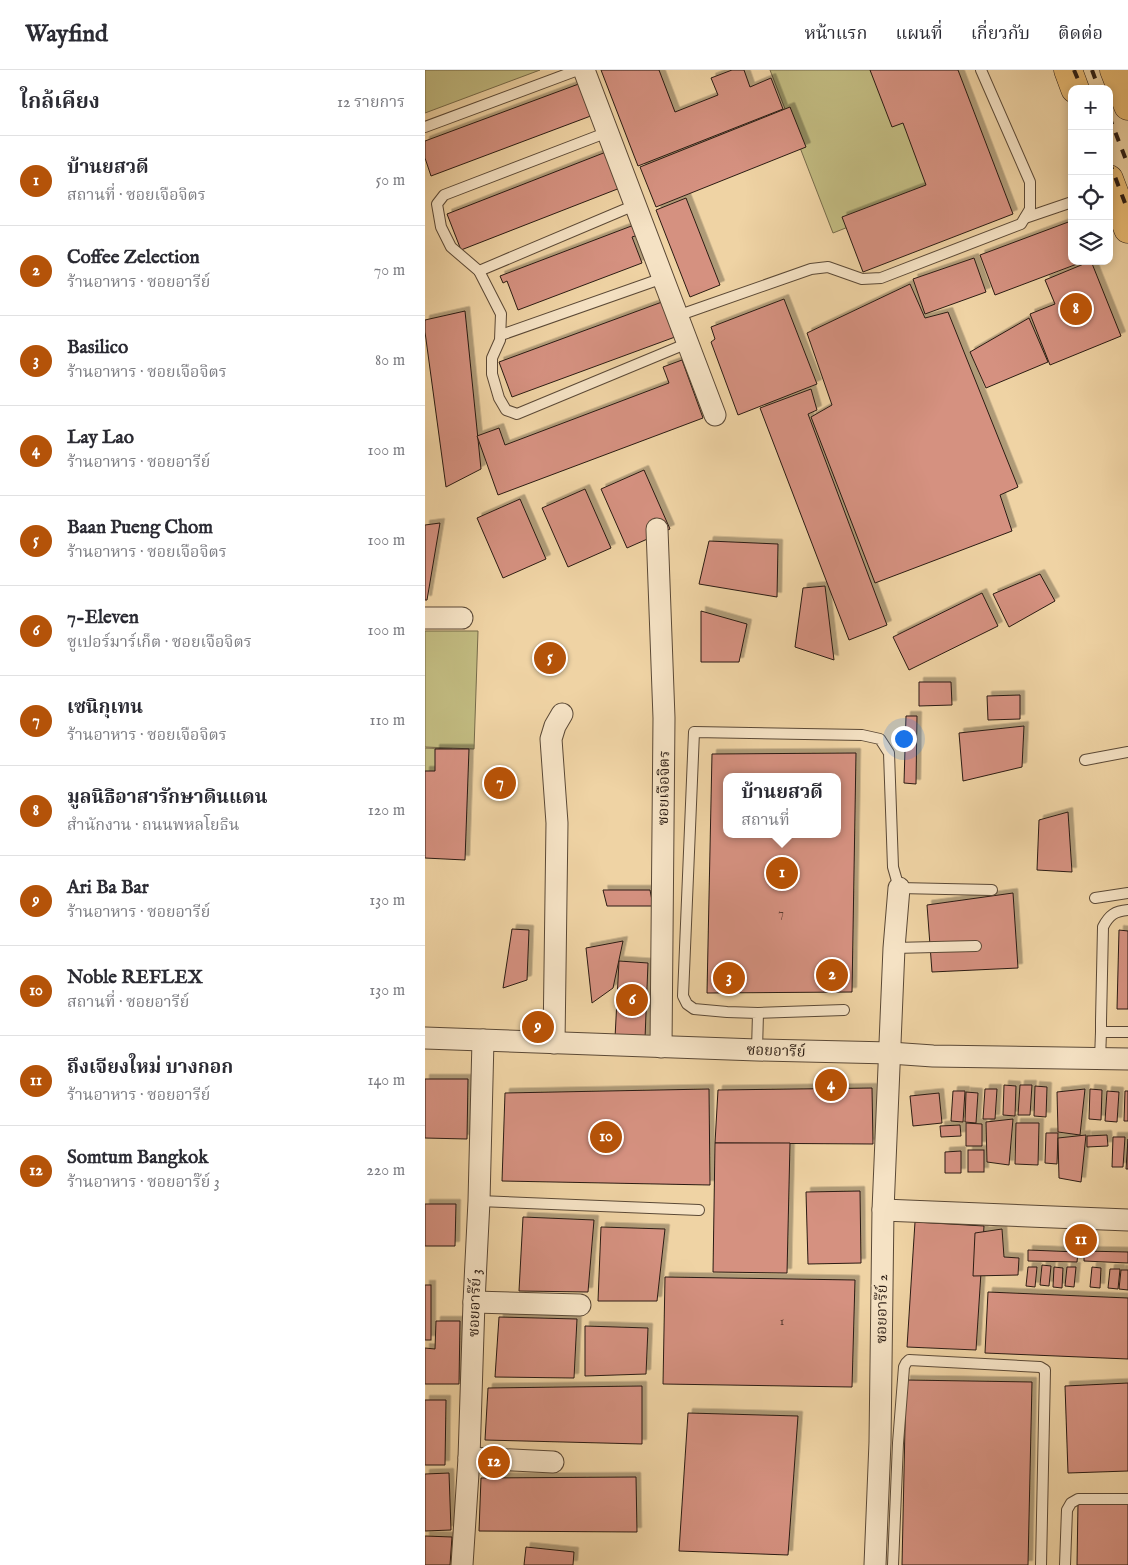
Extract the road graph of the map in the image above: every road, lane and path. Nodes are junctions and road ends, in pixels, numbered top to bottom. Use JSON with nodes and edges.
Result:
{"nodes":[{"id":1,"x":578,"y":70,"type":"edge"},
{"id":2,"x":584,"y":70,"type":"edge"},
{"id":3,"x":981,"y":70,"type":"edge"},
{"id":4,"x":1068,"y":70,"type":"edge"},
{"id":5,"x":1114,"y":70,"type":"edge"},
{"id":6,"x":1074,"y":85,"type":"edge"},
{"id":7,"x":1128,"y":106,"type":"edge"},
{"id":8,"x":425,"y":126,"type":"edge"},
{"id":9,"x":607,"y":132,"type":"junction"},
{"id":10,"x":1113,"y":192,"type":"edge"},
{"id":11,"x":1068,"y":203,"type":"edge"},
{"id":12,"x":635,"y":205,"type":"junction"},
{"id":13,"x":1025,"y":218,"type":"junction"},
{"id":14,"x":1128,"y":229,"type":"edge"},
{"id":15,"x":479,"y":272,"type":"junction"},
{"id":16,"x":663,"y":278,"type":"junction"},
{"id":17,"x":677,"y":316,"type":"junction"},
{"id":18,"x":501,"y":335,"type":"junction"},
{"id":19,"x":688,"y":343,"type":"junction"},
{"id":20,"x":715,"y":415,"type":"dead end"},
{"id":21,"x":657,"y":529,"type":"dead end"},
{"id":22,"x":425,"y":618,"type":"edge"},
{"id":23,"x":462,"y":618,"type":"dead end"},
{"id":24,"x":562,"y":714,"type":"dead end"},
{"id":25,"x":1128,"y":752,"type":"edge"},
{"id":26,"x":1085,"y":760,"type":"dead end"},
{"id":27,"x":899,"y":888,"type":"junction"},
{"id":28,"x":992,"y":890,"type":"dead end"},
{"id":29,"x":1128,"y":893,"type":"edge"},
{"id":30,"x":1095,"y":898,"type":"dead end"},
{"id":31,"x":1128,"y":910,"type":"edge"},
{"id":32,"x":976,"y":946,"type":"dead end"},
{"id":33,"x":894,"y":948,"type":"junction"},
{"id":34,"x":844,"y":1010,"type":"dead end"},
{"id":35,"x":758,"y":1013,"type":"junction"},
{"id":36,"x":1101,"y":1032,"type":"junction"},
{"id":37,"x":1128,"y":1032,"type":"edge"},
{"id":38,"x":425,"y":1038,"type":"edge"},
{"id":39,"x":483,"y":1040,"type":"junction"},
{"id":40,"x":553,"y":1043,"type":"junction"},
{"id":41,"x":661,"y":1047,"type":"junction"},
{"id":42,"x":757,"y":1050,"type":"junction"},
{"id":43,"x":891,"y":1053,"type":"junction"},
{"id":44,"x":1100,"y":1059,"type":"junction"},
{"id":45,"x":1128,"y":1059,"type":"edge"},
{"id":46,"x":479,"y":1201,"type":"junction"},
{"id":47,"x":699,"y":1210,"type":"dead end"},
{"id":48,"x":883,"y":1210,"type":"junction"},
{"id":49,"x":1128,"y":1220,"type":"edge"},
{"id":50,"x":474,"y":1302,"type":"junction"},
{"id":51,"x":580,"y":1305,"type":"dead end"},
{"id":52,"x":889,"y":1443,"type":"junction"},
{"id":53,"x":469,"y":1458,"type":"junction"},
{"id":54,"x":553,"y":1462,"type":"dead end"},
{"id":55,"x":1128,"y":1498,"type":"edge"},
{"id":56,"x":463,"y":1565,"type":"edge"},
{"id":57,"x":875,"y":1565,"type":"edge"},
{"id":58,"x":893,"y":1565,"type":"edge"},
{"id":59,"x":1041,"y":1565,"type":"edge"},
{"id":60,"x":1065,"y":1565,"type":"edge"}],
"edges":[{"from":1,"to":8,"type":"lane"},
{"from":2,"to":9,"type":"street"},
{"from":3,"to":13,"type":"lane"},
{"from":4,"to":6,"type":"main road"},
{"from":5,"to":7,"type":"main road"},
{"from":9,"to":12,"type":"street"},
{"from":9,"to":15,"type":"lane"},
{"from":10,"to":14,"type":"main road"},
{"from":11,"to":13,"type":"lane"},
{"from":12,"to":15,"type":"lane"},
{"from":12,"to":16,"type":"street"},
{"from":13,"to":17,"type":"lane"},
{"from":15,"to":18,"type":"lane"},
{"from":16,"to":17,"type":"street"},
{"from":16,"to":18,"type":"lane"},
{"from":17,"to":19,"type":"street"},
{"from":18,"to":19,"type":"lane"},
{"from":19,"to":20,"type":"street"},
{"from":21,"to":41,"type":"street","name":"ซอยเจือจิตร"},
{"from":22,"to":23,"type":"street"},
{"from":24,"to":40,"type":"street"},
{"from":25,"to":26,"type":"lane"},
{"from":27,"to":28,"type":"lane"},
{"from":27,"to":33,"type":"street","name":"ซอยอาร๊ย์ 2"},
{"from":27,"to":35,"type":"lane"},
{"from":29,"to":30,"type":"lane"},
{"from":31,"to":36,"type":"lane"},
{"from":32,"to":33,"type":"lane"},
{"from":33,"to":43,"type":"street","name":"ซอยอาร๊ย์ 2"},
{"from":34,"to":35,"type":"lane"},
{"from":35,"to":42,"type":"lane"},
{"from":36,"to":37,"type":"lane"},
{"from":36,"to":44,"type":"lane"},
{"from":38,"to":39,"type":"street","name":"ซอยอารีย์"},
{"from":39,"to":40,"type":"street","name":"ซอยอารีย์"},
{"from":39,"to":46,"type":"street","name":"ซอยอาร๊ย์ 3"},
{"from":40,"to":41,"type":"street","name":"ซอยอารีย์"},
{"from":41,"to":42,"type":"street","name":"ซอยอารีย์"},
{"from":42,"to":43,"type":"street","name":"ซอยอารีย์"},
{"from":43,"to":44,"type":"street","name":"ซอยอารีย์"},
{"from":43,"to":48,"type":"street","name":"ซอยอาร๊ย์ 2"},
{"from":44,"to":45,"type":"street","name":"ซอยอารีย์"},
{"from":46,"to":47,"type":"lane"},
{"from":46,"to":50,"type":"street","name":"ซอยอาร๊ย์ 3"},
{"from":48,"to":49,"type":"street"},
{"from":48,"to":52,"type":"street","name":"ซอยอาร๊ย์ 2"},
{"from":50,"to":51,"type":"street"},
{"from":50,"to":53,"type":"street","name":"ซอยอาร๊ย์ 3"},
{"from":52,"to":57,"type":"street","name":"ซอยอาร๊ย์ 2"},
{"from":52,"to":58,"type":"lane"},
{"from":52,"to":59,"type":"lane"},
{"from":53,"to":54,"type":"street"},
{"from":53,"to":56,"type":"street","name":"ซอยอาร๊ย์ 3"},
{"from":55,"to":60,"type":"lane"}]}
